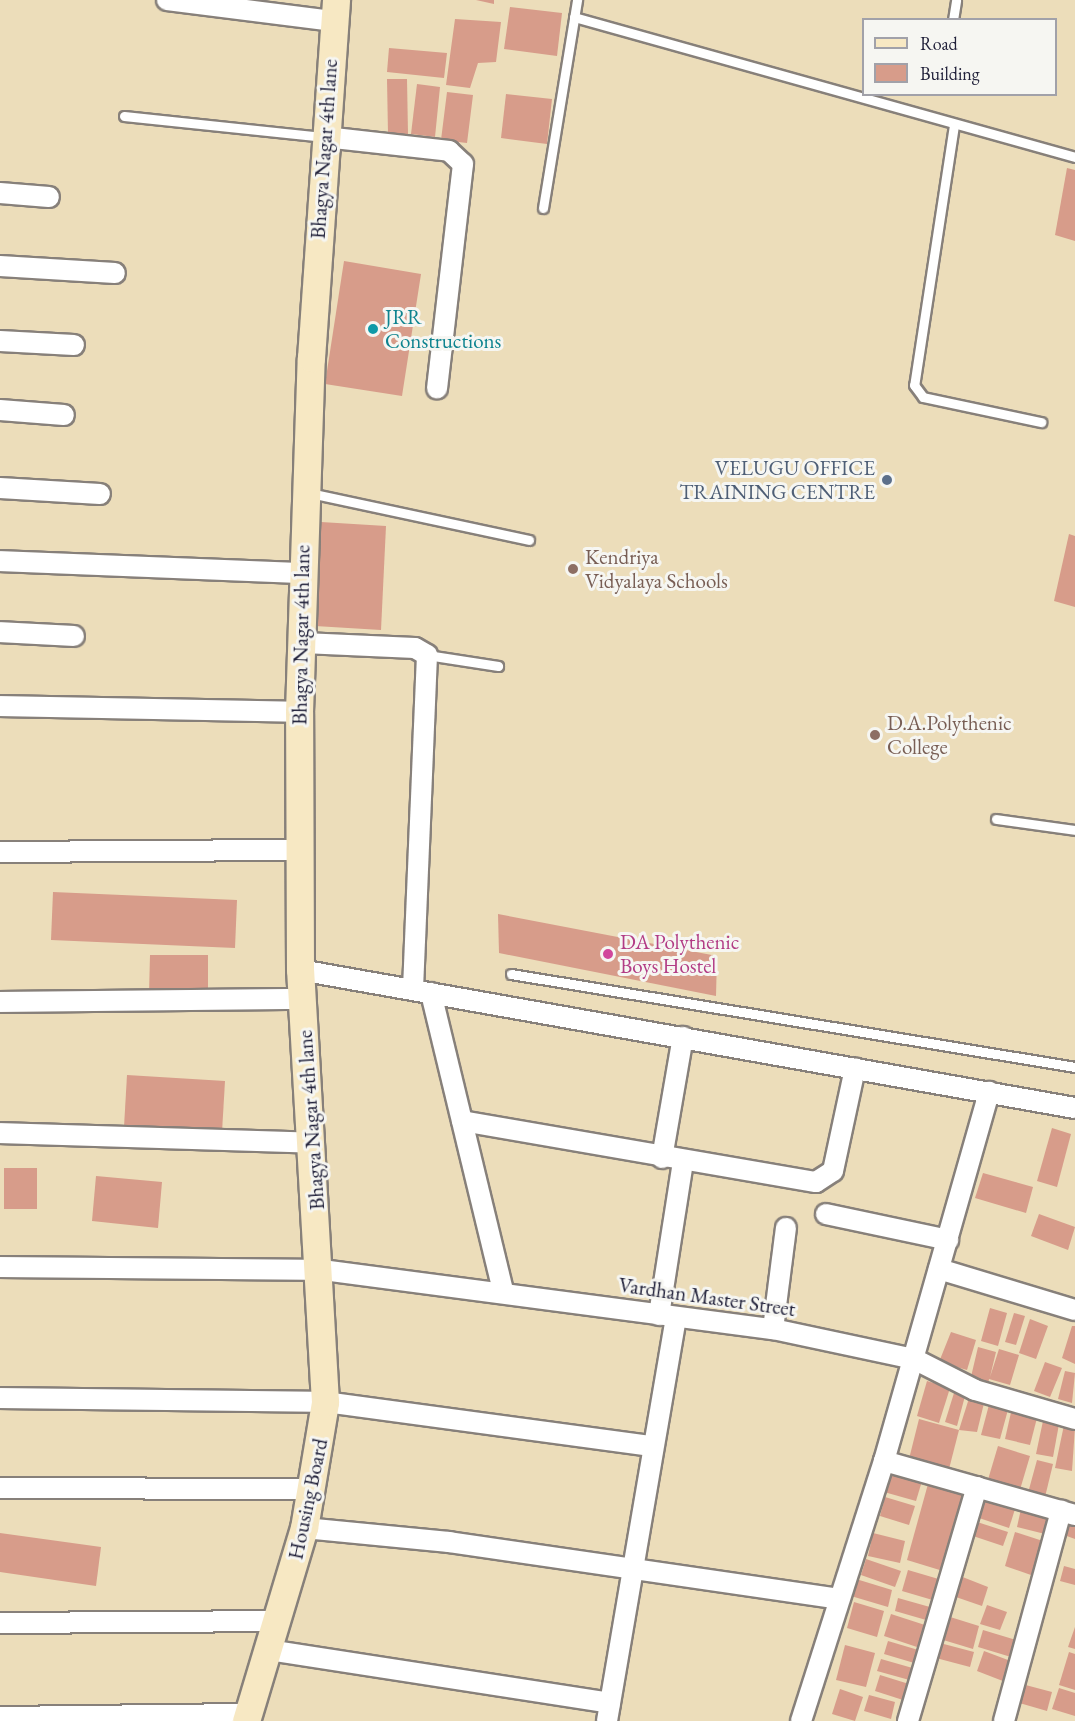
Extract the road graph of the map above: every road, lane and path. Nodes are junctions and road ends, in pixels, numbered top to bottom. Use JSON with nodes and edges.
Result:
{"nodes":[{"id":1,"x":167,"y":0,"type":"edge"},
{"id":2,"x":577,"y":0,"type":"edge"},
{"id":3,"x":956,"y":0,"type":"edge"},
{"id":4,"x":335,"y":11,"type":"edge"},
{"id":5,"x":574,"y":17,"type":"junction"},
{"id":6,"x":953,"y":18,"type":"edge"},
{"id":7,"x":124,"y":116,"type":"dead end"},
{"id":8,"x":954,"y":125,"type":"junction"},
{"id":9,"x":324,"y":137,"type":"junction"},
{"id":10,"x":1075,"y":157,"type":"edge"},
{"id":11,"x":0,"y":193,"type":"edge"},
{"id":12,"x":49,"y":197,"type":"dead end"},
{"id":13,"x":543,"y":208,"type":"dead end"},
{"id":14,"x":0,"y":266,"type":"edge"},
{"id":15,"x":115,"y":273,"type":"dead end"},
{"id":16,"x":0,"y":341,"type":"edge"},
{"id":17,"x":74,"y":345,"type":"dead end"},
{"id":18,"x":437,"y":389,"type":"dead end"},
{"id":19,"x":0,"y":410,"type":"edge"},
{"id":20,"x":64,"y":415,"type":"dead end"},
{"id":21,"x":1041,"y":422,"type":"dead end"},
{"id":22,"x":0,"y":488,"type":"edge"},
{"id":23,"x":305,"y":492,"type":"junction"},
{"id":24,"x":100,"y":494,"type":"dead end"},
{"id":25,"x":529,"y":540,"type":"dead end"},
{"id":26,"x":0,"y":561,"type":"edge"},
{"id":27,"x":302,"y":573,"type":"junction"},
{"id":28,"x":0,"y":632,"type":"edge"},
{"id":29,"x":74,"y":636,"type":"dead end"},
{"id":30,"x":303,"y":644,"type":"junction"},
{"id":31,"x":427,"y":655,"type":"junction"},
{"id":32,"x":498,"y":666,"type":"dead end"},
{"id":33,"x":0,"y":706,"type":"edge"},
{"id":34,"x":299,"y":712,"type":"junction"},
{"id":35,"x":996,"y":819,"type":"dead end"},
{"id":36,"x":1075,"y":830,"type":"edge"},
{"id":37,"x":300,"y":850,"type":"junction"},
{"id":38,"x":0,"y":852,"type":"edge"},
{"id":39,"x":300,"y":970,"type":"junction"},
{"id":40,"x":510,"y":974,"type":"dead end"},
{"id":41,"x":422,"y":991,"type":"junction"},
{"id":42,"x":302,"y":999,"type":"junction"},
{"id":43,"x":0,"y":1002,"type":"edge"},
{"id":44,"x":683,"y":1037,"type":"junction"},
{"id":45,"x":1075,"y":1067,"type":"edge"},
{"id":46,"x":855,"y":1068,"type":"junction"},
{"id":47,"x":989,"y":1092,"type":"junction"},
{"id":48,"x":1075,"y":1108,"type":"edge"},
{"id":49,"x":462,"y":1121,"type":"junction"},
{"id":50,"x":0,"y":1133,"type":"edge"},
{"id":51,"x":312,"y":1143,"type":"junction"},
{"id":52,"x":662,"y":1158,"type":"junction"},
{"id":53,"x":683,"y":1162,"type":"junction"},
{"id":54,"x":826,"y":1214,"type":"dead end"},
{"id":55,"x":786,"y":1228,"type":"dead end"},
{"id":56,"x":948,"y":1240,"type":"junction"},
{"id":57,"x":0,"y":1267,"type":"edge"},
{"id":58,"x":939,"y":1269,"type":"junction"},
{"id":59,"x":322,"y":1270,"type":"junction"},
{"id":60,"x":503,"y":1291,"type":"junction"},
{"id":61,"x":1075,"y":1310,"type":"edge"},
{"id":62,"x":668,"y":1316,"type":"junction"},
{"id":63,"x":773,"y":1329,"type":"junction"},
{"id":64,"x":914,"y":1359,"type":"junction"},
{"id":65,"x":0,"y":1398,"type":"edge"},
{"id":66,"x":325,"y":1402,"type":"junction"},
{"id":67,"x":1075,"y":1419,"type":"edge"},
{"id":68,"x":651,"y":1446,"type":"junction"},
{"id":69,"x":884,"y":1461,"type":"junction"},
{"id":70,"x":977,"y":1487,"type":"junction"},
{"id":71,"x":0,"y":1488,"type":"edge"},
{"id":72,"x":313,"y":1489,"type":"junction"},
{"id":73,"x":1068,"y":1513,"type":"edge"},
{"id":74,"x":304,"y":1528,"type":"junction"},
{"id":75,"x":630,"y":1571,"type":"junction"},
{"id":76,"x":838,"y":1599,"type":"junction"},
{"id":77,"x":279,"y":1621,"type":"junction"},
{"id":78,"x":0,"y":1623,"type":"edge"},
{"id":79,"x":268,"y":1650,"type":"junction"},
{"id":80,"x":609,"y":1712,"type":"edge"},
{"id":81,"x":0,"y":1717,"type":"edge"},
{"id":82,"x":247,"y":1718,"type":"edge"},
{"id":83,"x":801,"y":1721,"type":"edge"},
{"id":84,"x":908,"y":1721,"type":"edge"},
{"id":85,"x":1004,"y":1721,"type":"edge"}],
"edges":[{"from":1,"to":4,"type":"street"},
{"from":2,"to":5,"type":"lane"},
{"from":3,"to":6,"type":"lane"},
{"from":4,"to":9,"type":"main road","name":"Bhagya Nagar 4th lane"},
{"from":5,"to":8,"type":"lane"},
{"from":5,"to":13,"type":"lane"},
{"from":7,"to":9,"type":"lane"},
{"from":8,"to":10,"type":"lane"},
{"from":8,"to":21,"type":"lane"},
{"from":9,"to":18,"type":"street"},
{"from":9,"to":23,"type":"main road","name":"Bhagya Nagar 4th lane"},
{"from":11,"to":12,"type":"street"},
{"from":14,"to":15,"type":"street"},
{"from":16,"to":17,"type":"street"},
{"from":19,"to":20,"type":"street"},
{"from":22,"to":24,"type":"street"},
{"from":23,"to":25,"type":"lane"},
{"from":23,"to":27,"type":"main road","name":"Bhagya Nagar 4th lane"},
{"from":26,"to":27,"type":"street"},
{"from":27,"to":30,"type":"main road","name":"Bhagya Nagar 4th lane"},
{"from":28,"to":29,"type":"street"},
{"from":30,"to":31,"type":"street"},
{"from":30,"to":34,"type":"main road","name":"Bhagya Nagar 4th lane"},
{"from":31,"to":32,"type":"lane"},
{"from":31,"to":41,"type":"street"},
{"from":33,"to":34,"type":"street"},
{"from":34,"to":37,"type":"main road","name":"Bhagya Nagar 4th lane"},
{"from":35,"to":36,"type":"lane"},
{"from":37,"to":38,"type":"street"},
{"from":37,"to":39,"type":"main road","name":"Bhagya Nagar 4th lane"},
{"from":39,"to":41,"type":"street"},
{"from":39,"to":42,"type":"main road","name":"Bhagya Nagar 4th lane"},
{"from":40,"to":45,"type":"lane"},
{"from":41,"to":44,"type":"street"},
{"from":41,"to":49,"type":"street"},
{"from":42,"to":43,"type":"street"},
{"from":42,"to":51,"type":"main road","name":"Bhagya Nagar 4th lane"},
{"from":44,"to":46,"type":"street"},
{"from":44,"to":52,"type":"street"},
{"from":46,"to":47,"type":"street"},
{"from":46,"to":53,"type":"street"},
{"from":47,"to":48,"type":"street"},
{"from":47,"to":56,"type":"street"},
{"from":49,"to":52,"type":"street"},
{"from":49,"to":60,"type":"street"},
{"from":50,"to":51,"type":"street"},
{"from":51,"to":59,"type":"main road","name":"Bhagya Nagar 4th lane"},
{"from":52,"to":53,"type":"street"},
{"from":53,"to":62,"type":"street"},
{"from":54,"to":56,"type":"street"},
{"from":55,"to":63,"type":"street"},
{"from":56,"to":58,"type":"street"},
{"from":57,"to":59,"type":"street","name":"Vardhan Master Street"},
{"from":58,"to":61,"type":"street"},
{"from":58,"to":64,"type":"street"},
{"from":59,"to":60,"type":"street","name":"Vardhan Master Street"},
{"from":59,"to":66,"type":"main road","name":"Housing Board"},
{"from":60,"to":62,"type":"street","name":"Vardhan Master Street"},
{"from":62,"to":63,"type":"street","name":"Vardhan Master Street"},
{"from":62,"to":68,"type":"street"},
{"from":63,"to":64,"type":"street","name":"Vardhan Master Street"},
{"from":64,"to":67,"type":"street","name":"Vardhan Master Street"},
{"from":64,"to":69,"type":"street"},
{"from":65,"to":66,"type":"street"},
{"from":66,"to":68,"type":"street"},
{"from":66,"to":72,"type":"main road","name":"Housing Board"},
{"from":68,"to":75,"type":"street"},
{"from":69,"to":70,"type":"street"},
{"from":69,"to":76,"type":"street"},
{"from":70,"to":73,"type":"street"},
{"from":70,"to":84,"type":"street"},
{"from":71,"to":72,"type":"street"},
{"from":72,"to":74,"type":"main road","name":"Housing Board"},
{"from":73,"to":85,"type":"street"},
{"from":74,"to":75,"type":"street"},
{"from":74,"to":77,"type":"main road","name":"Housing Board"},
{"from":75,"to":76,"type":"street"},
{"from":75,"to":80,"type":"street"},
{"from":76,"to":83,"type":"street"},
{"from":77,"to":78,"type":"street"},
{"from":77,"to":79,"type":"main road","name":"Housing Board"},
{"from":79,"to":80,"type":"street"},
{"from":79,"to":82,"type":"main road","name":"Housing Board"},
{"from":81,"to":82,"type":"street"}]}
